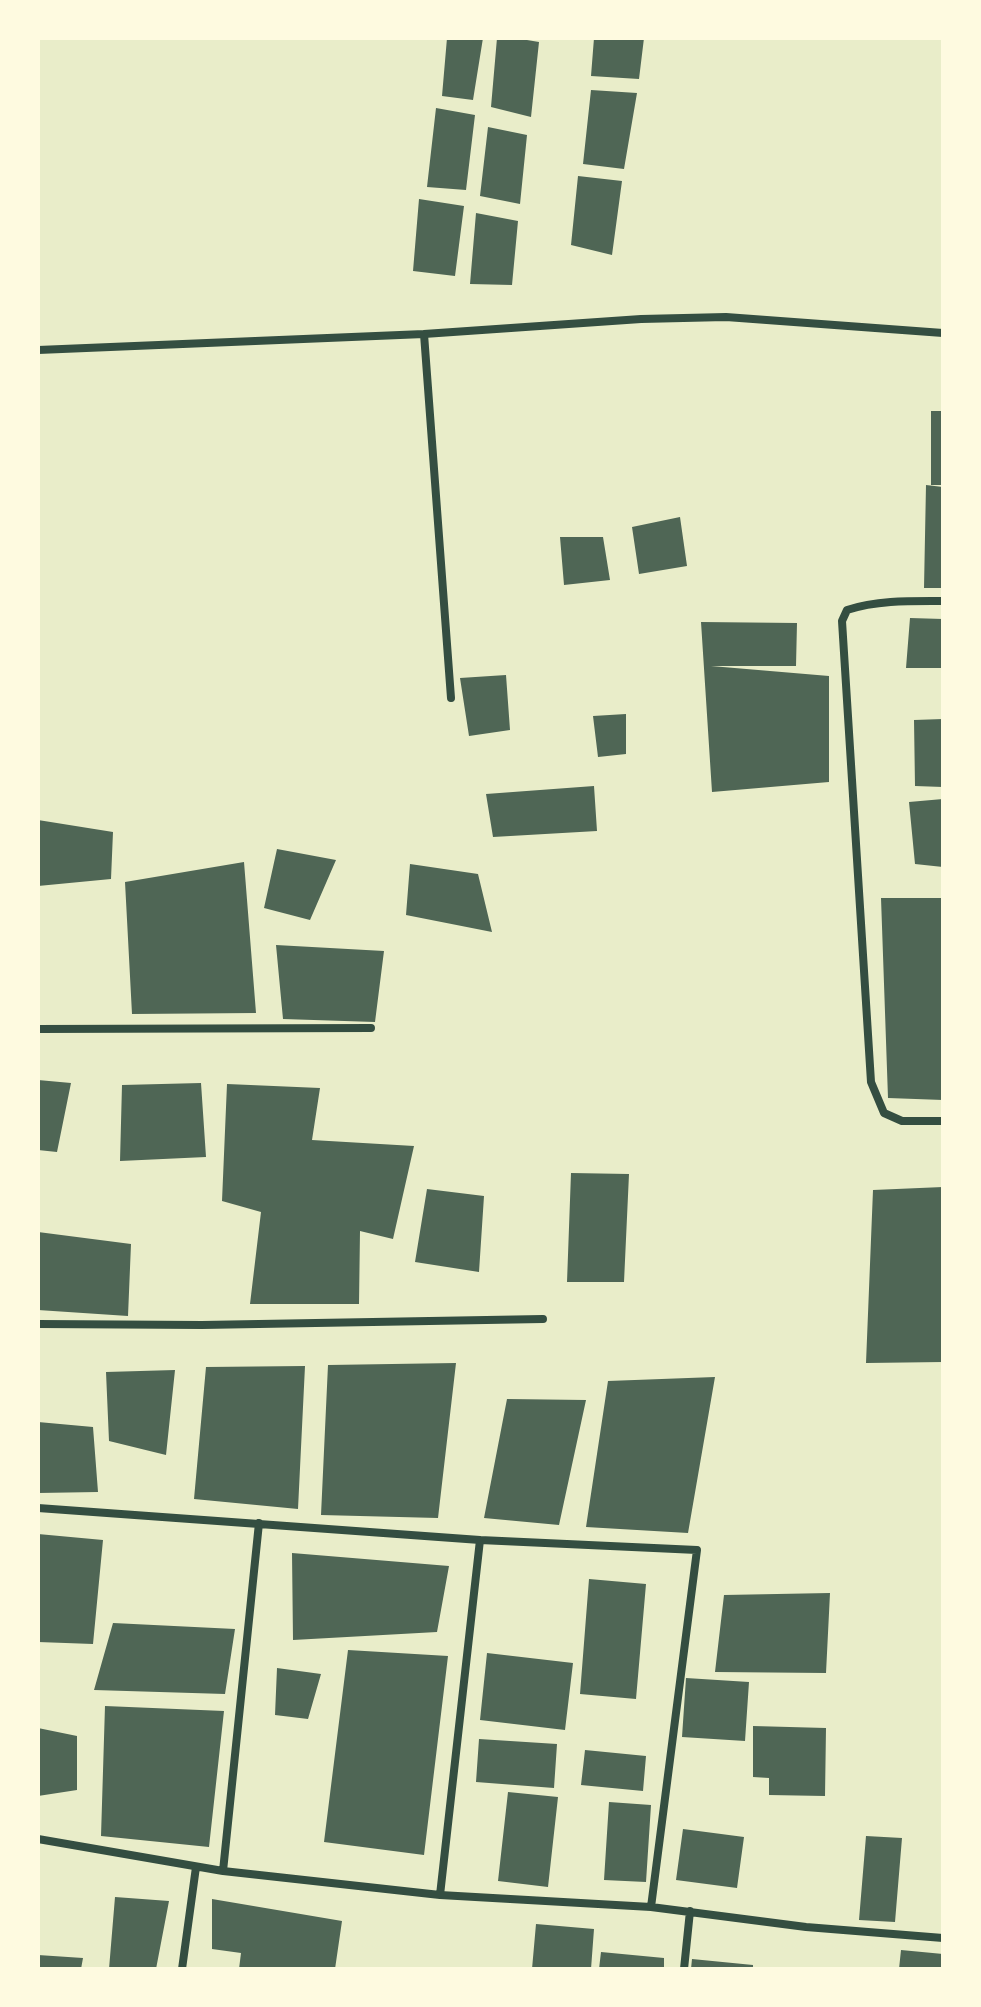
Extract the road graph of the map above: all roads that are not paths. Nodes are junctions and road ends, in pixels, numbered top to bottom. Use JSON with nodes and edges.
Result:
{"nodes":[{"id":1,"x":943,"y":333,"type":"edge"},
{"id":2,"x":424,"y":334,"type":"junction"},
{"id":3,"x":38,"y":350,"type":"edge"},
{"id":4,"x":943,"y":601,"type":"edge"},
{"id":5,"x":451,"y":698,"type":"dead end"},
{"id":6,"x":371,"y":1028,"type":"dead end"},
{"id":7,"x":38,"y":1029,"type":"edge"},
{"id":8,"x":943,"y":1121,"type":"edge"},
{"id":9,"x":543,"y":1319,"type":"dead end"},
{"id":10,"x":38,"y":1324,"type":"edge"},
{"id":11,"x":38,"y":1508,"type":"edge"},
{"id":12,"x":259,"y":1523,"type":"junction"},
{"id":13,"x":480,"y":1540,"type":"junction"},
{"id":14,"x":38,"y":1839,"type":"edge"},
{"id":15,"x":196,"y":1867,"type":"junction"},
{"id":16,"x":223,"y":1871,"type":"junction"},
{"id":17,"x":440,"y":1895,"type":"junction"},
{"id":18,"x":651,"y":1907,"type":"junction"},
{"id":19,"x":690,"y":1911,"type":"junction"},
{"id":20,"x":943,"y":1938,"type":"edge"},
{"id":21,"x":182,"y":1969,"type":"edge"},
{"id":22,"x":684,"y":1969,"type":"edge"}],
"edges":[{"from":1,"to":2,"type":"street"},
{"from":2,"to":3,"type":"street"},
{"from":2,"to":5,"type":"street"},
{"from":4,"to":8,"type":"street"},
{"from":6,"to":7,"type":"street"},
{"from":9,"to":10,"type":"street"},
{"from":11,"to":12,"type":"street"},
{"from":12,"to":13,"type":"street"},
{"from":12,"to":16,"type":"street"},
{"from":13,"to":17,"type":"street"},
{"from":13,"to":18,"type":"street"},
{"from":14,"to":15,"type":"street"},
{"from":15,"to":16,"type":"street"},
{"from":15,"to":21,"type":"street"},
{"from":16,"to":17,"type":"street"},
{"from":17,"to":18,"type":"street"},
{"from":18,"to":19,"type":"street"},
{"from":19,"to":20,"type":"street"},
{"from":19,"to":22,"type":"street"}]}
